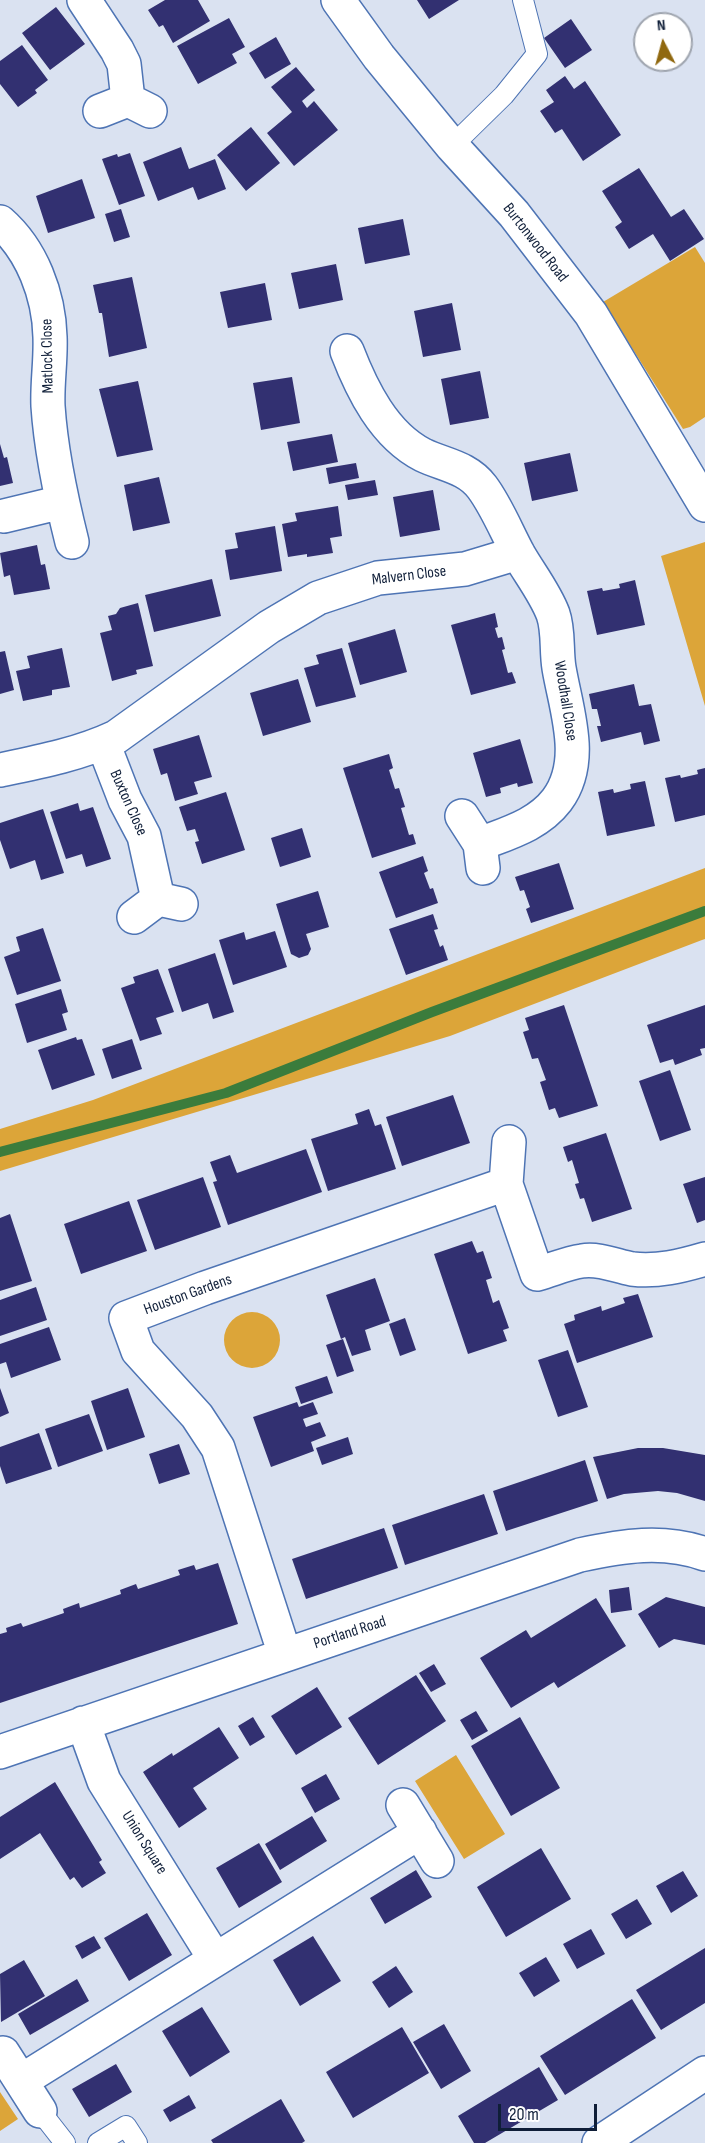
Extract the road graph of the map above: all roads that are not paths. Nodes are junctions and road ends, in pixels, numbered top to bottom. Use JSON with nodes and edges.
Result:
{"nodes":[{"id":1,"x":84,"y":0,"type":"edge"},
{"id":2,"x":338,"y":0,"type":"edge"},
{"id":3,"x":523,"y":0,"type":"edge"},
{"id":4,"x":126,"y":107,"type":"dead end"},
{"id":5,"x":452,"y":146,"type":"junction"},
{"id":6,"x":0,"y":222,"type":"edge"},
{"id":7,"x":345,"y":345,"type":"dead end"},
{"id":8,"x":63,"y":502,"type":"junction"},
{"id":9,"x":705,"y":505,"type":"edge"},
{"id":10,"x":4,"y":516,"type":"dead end"},
{"id":11,"x":72,"y":542,"type":"dead end"},
{"id":12,"x":518,"y":553,"type":"junction"},
{"id":13,"x":103,"y":743,"type":"junction"},
{"id":14,"x":0,"y":770,"type":"edge"},
{"id":15,"x":462,"y":816,"type":"dead end"},
{"id":16,"x":158,"y":906,"type":"dead end"},
{"id":17,"x":509,"y":1142,"type":"dead end"},
{"id":18,"x":506,"y":1184,"type":"junction"},
{"id":19,"x":705,"y":1258,"type":"edge"},
{"id":20,"x":705,"y":1554,"type":"edge"},
{"id":21,"x":285,"y":1655,"type":"junction"},
{"id":22,"x":83,"y":1723,"type":"junction"},
{"id":23,"x":0,"y":1752,"type":"edge"},
{"id":24,"x":437,"y":1861,"type":"dead end"},
{"id":25,"x":215,"y":1959,"type":"junction"},
{"id":26,"x":2,"y":2049,"type":"edge"},
{"id":27,"x":705,"y":2073,"type":"edge"},
{"id":28,"x":21,"y":2081,"type":"junction"},
{"id":29,"x":40,"y":2111,"type":"joint"},
{"id":30,"x":65,"y":2143,"type":"edge"},
{"id":31,"x":98,"y":2143,"type":"edge"},
{"id":32,"x":137,"y":2143,"type":"edge"},
{"id":33,"x":599,"y":2143,"type":"edge"}],
"edges":[{"from":1,"to":4,"type":"street"},
{"from":2,"to":5,"type":"street","name":"Burtonwood Road"},
{"from":3,"to":5,"type":"lane"},
{"from":5,"to":9,"type":"street","name":"Burtonwood Road"},
{"from":6,"to":8,"type":"street","name":"Matlock Close"},
{"from":7,"to":12,"type":"street"},
{"from":8,"to":10,"type":"street"},
{"from":8,"to":11,"type":"street","name":"Matlock Close"},
{"from":12,"to":13,"type":"street","name":"Malvern Close"},
{"from":12,"to":15,"type":"street","name":"Woodhall Close"},
{"from":13,"to":14,"type":"street","name":"Malvern Close"},
{"from":13,"to":16,"type":"street","name":"Buxton Close"},
{"from":17,"to":18,"type":"street"},
{"from":18,"to":19,"type":"street"},
{"from":18,"to":21,"type":"street","name":"Houston Gardens"},
{"from":20,"to":21,"type":"street","name":"Portland Road"},
{"from":21,"to":22,"type":"street","name":"Portland Road"},
{"from":22,"to":23,"type":"street","name":"Portland Road"},
{"from":22,"to":25,"type":"street","name":"Union Square"},
{"from":24,"to":25,"type":"street"},
{"from":25,"to":28,"type":"street"},
{"from":26,"to":28,"type":"street"},
{"from":27,"to":33,"type":"street"},
{"from":28,"to":29,"type":"street"},
{"from":29,"to":30,"type":"lane"},
{"from":31,"to":32,"type":"lane"}]}
